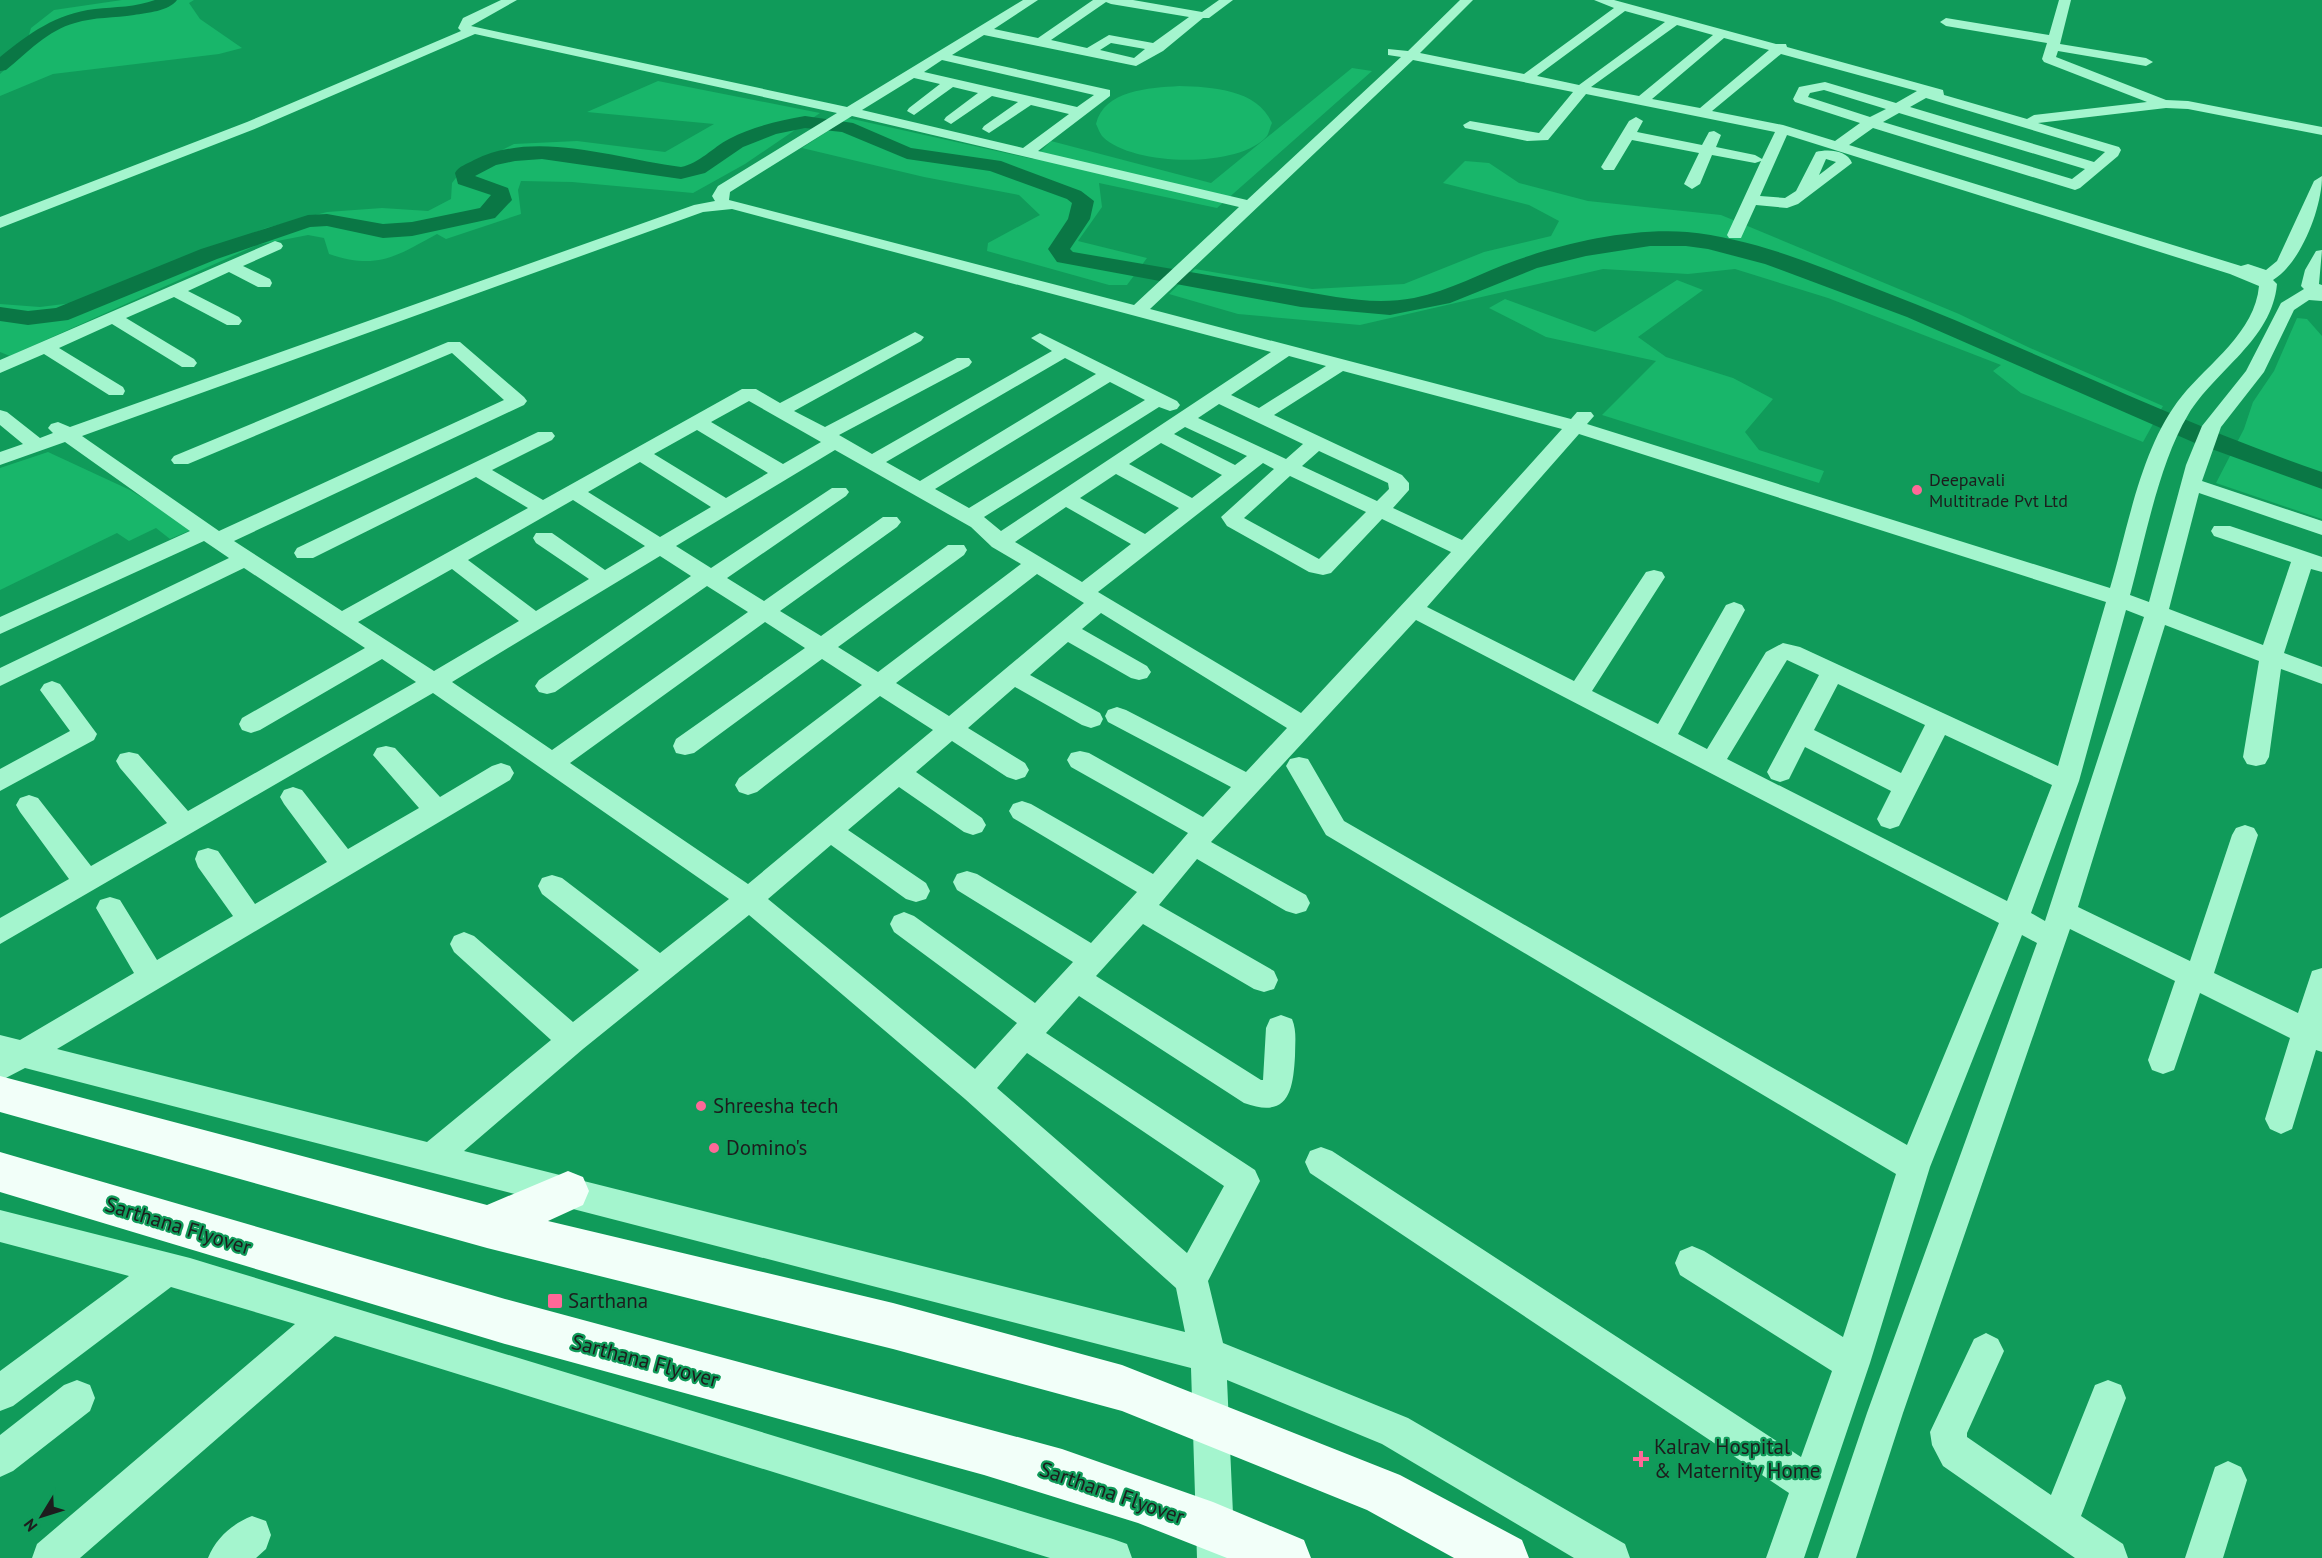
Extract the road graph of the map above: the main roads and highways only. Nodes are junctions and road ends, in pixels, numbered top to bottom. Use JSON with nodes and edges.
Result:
{"nodes":[{"id":1,"x":0,"y":1094,"type":"edge"},
{"id":2,"x":0,"y":1172,"type":"edge"},
{"id":3,"x":568,"y":1191,"type":"road end"},
{"id":4,"x":488,"y":1227,"type":"junction"},
{"id":5,"x":1286,"y":1558,"type":"edge"},
{"id":6,"x":1504,"y":1558,"type":"edge"}],
"edges":[{"from":1,"to":4,"type":"main road"},
{"from":2,"to":5,"type":"main road","name":"Sarthana Flyover"},
{"from":3,"to":4,"type":"main road"},
{"from":4,"to":6,"type":"main road"}]}
